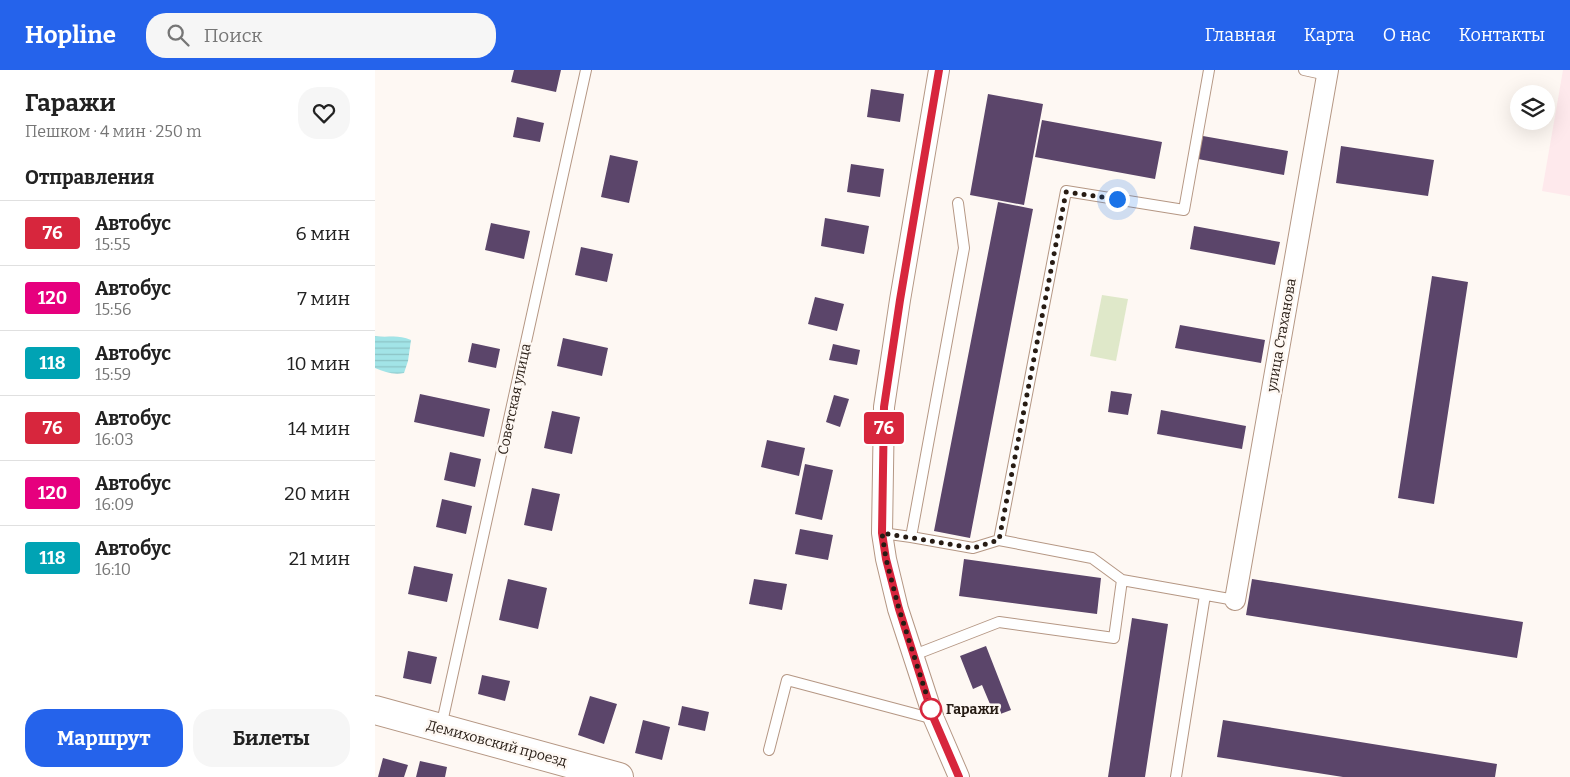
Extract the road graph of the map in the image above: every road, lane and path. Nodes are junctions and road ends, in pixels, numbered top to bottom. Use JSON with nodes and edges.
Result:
{"nodes":[{"id":1,"x":586,"y":70,"type":"edge"},
{"id":2,"x":939,"y":70,"type":"edge"},
{"id":3,"x":1209,"y":70,"type":"edge"},
{"id":4,"x":1304,"y":70,"type":"edge"},
{"id":5,"x":1327,"y":72,"type":"edge"},
{"id":6,"x":958,"y":203,"type":"dead end"},
{"id":7,"x":882,"y":533,"type":"junction"},
{"id":8,"x":911,"y":537,"type":"junction"},
{"id":9,"x":999,"y":540,"type":"junction"},
{"id":10,"x":1122,"y":580,"type":"junction"},
{"id":11,"x":1205,"y":595,"type":"junction"},
{"id":12,"x":1235,"y":600,"type":"joint"},
{"id":13,"x":914,"y":655,"type":"junction"},
{"id":14,"x":375,"y":710,"type":"edge"},
{"id":15,"x":934,"y":719,"type":"junction"},
{"id":16,"x":441,"y":727,"type":"junction"},
{"id":17,"x":769,"y":750,"type":"dead end"},
{"id":18,"x":619,"y":777,"type":"edge"},
{"id":19,"x":959,"y":777,"type":"edge"},
{"id":20,"x":1176,"y":777,"type":"edge"}],
"edges":[{"from":1,"to":16,"type":"lane","name":"Советская улица"},
{"from":2,"to":7,"type":"street"},
{"from":3,"to":9,"type":"lane"},
{"from":4,"to":5,"type":"lane"},
{"from":5,"to":12,"type":"street","name":"улица Стаханова"},
{"from":6,"to":8,"type":"lane"},
{"from":7,"to":8,"type":"lane"},
{"from":7,"to":13,"type":"street"},
{"from":8,"to":9,"type":"lane"},
{"from":9,"to":10,"type":"lane"},
{"from":10,"to":11,"type":"lane"},
{"from":10,"to":13,"type":"lane"},
{"from":11,"to":12,"type":"lane"},
{"from":11,"to":20,"type":"lane"},
{"from":13,"to":15,"type":"street"},
{"from":14,"to":16,"type":"main road","name":"Демиховский проезд"},
{"from":15,"to":17,"type":"lane"},
{"from":15,"to":19,"type":"street"},
{"from":16,"to":18,"type":"main road","name":"Демиховский проезд"}]}
